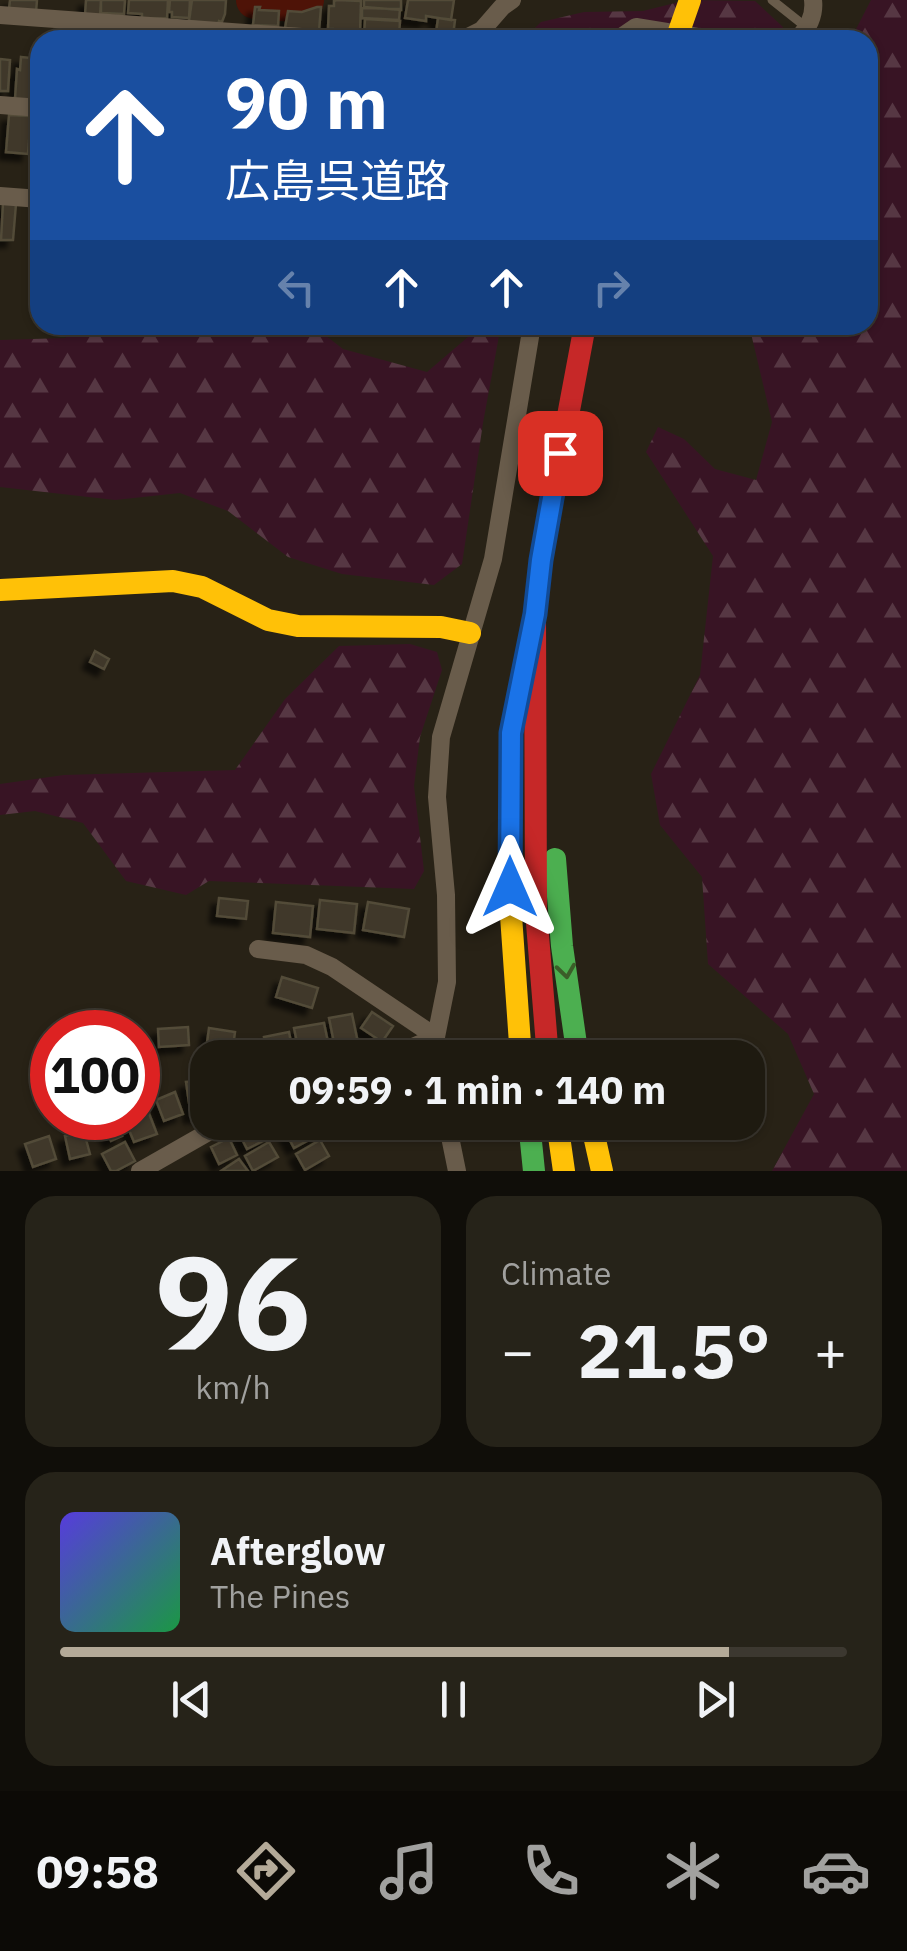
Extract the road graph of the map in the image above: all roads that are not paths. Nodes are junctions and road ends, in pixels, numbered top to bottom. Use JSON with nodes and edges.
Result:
{"nodes":[{"id":1,"x":512,"y":0,"type":"edge"},
{"id":2,"x":690,"y":0,"type":"edge"},
{"id":3,"x":772,"y":0,"type":"edge"},
{"id":4,"x":813,"y":0,"type":"edge"},
{"id":5,"x":0,"y":14,"type":"edge"},
{"id":6,"x":211,"y":30,"type":"edge"},
{"id":7,"x":482,"y":30,"type":"edge"},
{"id":8,"x":680,"y":30,"type":"edge"},
{"id":9,"x":798,"y":30,"type":"edge"},
{"id":10,"x":804,"y":30,"type":"edge"},
{"id":11,"x":0,"y":105,"type":"edge"},
{"id":12,"x":30,"y":107,"type":"edge"},
{"id":13,"x":0,"y":196,"type":"edge"},
{"id":14,"x":30,"y":198,"type":"edge"},
{"id":15,"x":530,"y":335,"type":"edge"},
{"id":16,"x":584,"y":335,"type":"edge"},
{"id":17,"x":541,"y":560,"type":"junction"},
{"id":18,"x":0,"y":590,"type":"edge"},
{"id":19,"x":535,"y":614,"type":"junction"},
{"id":20,"x":470,"y":633,"type":"junction"},
{"id":21,"x":258,"y":949,"type":"dead end"},
{"id":22,"x":436,"y":1037,"type":"junction"},
{"id":23,"x":429,"y":1040,"type":"edge"},
{"id":24,"x":436,"y":1040,"type":"edge"},
{"id":25,"x":521,"y":1040,"type":"edge"},
{"id":26,"x":547,"y":1040,"type":"edge"},
{"id":27,"x":575,"y":1040,"type":"edge"},
{"id":28,"x":194,"y":1140,"type":"edge"},
{"id":29,"x":450,"y":1140,"type":"edge"},
{"id":30,"x":531,"y":1140,"type":"edge"},
{"id":31,"x":560,"y":1140,"type":"edge"},
{"id":32,"x":595,"y":1140,"type":"edge"},
{"id":33,"x":454,"y":1169,"type":"edge"},
{"id":34,"x":140,"y":1171,"type":"edge"},
{"id":35,"x":534,"y":1171,"type":"edge"},
{"id":36,"x":564,"y":1171,"type":"edge"},
{"id":37,"x":602,"y":1171,"type":"edge"}],
"edges":[{"from":1,"to":7,"type":"street"},
{"from":2,"to":8,"type":"main road","bridge":true},
{"from":3,"to":9,"type":"lane"},
{"from":4,"to":10,"type":"street"},
{"from":5,"to":6,"type":"street"},
{"from":11,"to":12,"type":"street"},
{"from":13,"to":14,"type":"street"},
{"from":15,"to":20,"type":"street"},
{"from":16,"to":17,"type":"main road"},
{"from":17,"to":19,"type":"main road"},
{"from":17,"to":27,"type":"main road","one_way":true},
{"from":18,"to":20,"type":"main road"},
{"from":19,"to":25,"type":"main road"},
{"from":19,"to":26,"type":"main road"},
{"from":20,"to":22,"type":"street"},
{"from":21,"to":22,"type":"street"},
{"from":22,"to":23,"type":"street"},
{"from":22,"to":24,"type":"street"},
{"from":28,"to":34,"type":"street"},
{"from":29,"to":33,"type":"street"},
{"from":30,"to":35,"type":"main road"},
{"from":31,"to":36,"type":"main road"},
{"from":32,"to":37,"type":"main road"}]}
